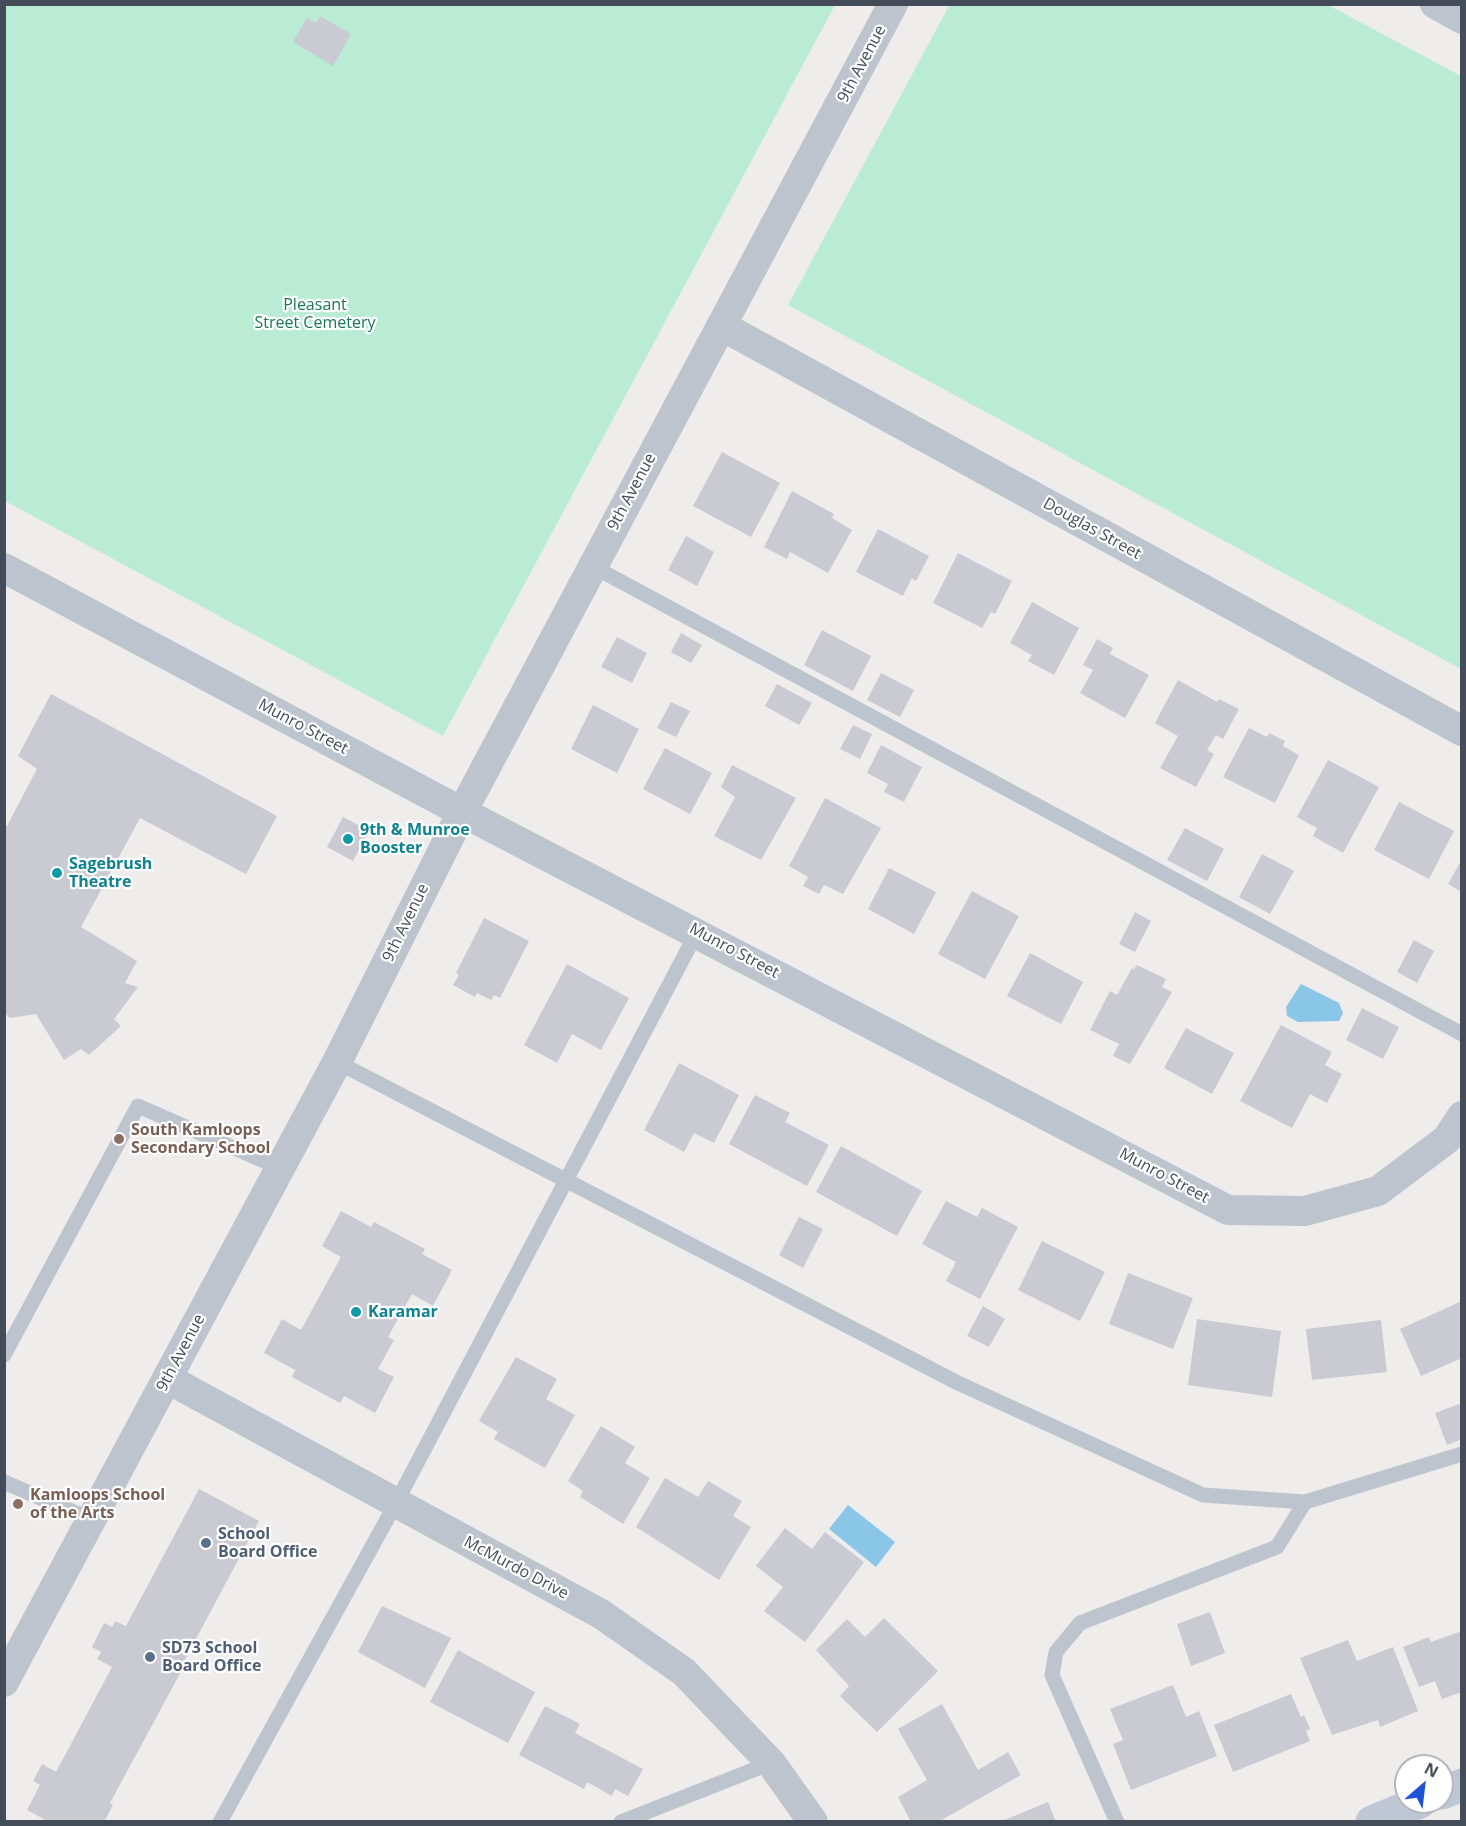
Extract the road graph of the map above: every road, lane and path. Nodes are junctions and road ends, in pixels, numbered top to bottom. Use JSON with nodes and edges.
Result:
{"nodes":[{"id":1,"x":893,"y":4,"type":"edge"},
{"id":2,"x":1435,"y":4,"type":"edge"},
{"id":3,"x":1461,"y":19,"type":"edge"},
{"id":4,"x":722,"y":326,"type":"junction"},
{"id":5,"x":592,"y":566,"type":"junction"},
{"id":6,"x":4,"y":568,"type":"edge"},
{"id":7,"x":1461,"y":731,"type":"edge"},
{"id":8,"x":462,"y":812,"type":"junction"},
{"id":9,"x":697,"y":932,"type":"junction"},
{"id":10,"x":1461,"y":1034,"type":"edge"},
{"id":11,"x":337,"y":1062,"type":"junction"},
{"id":12,"x":1461,"y":1116,"type":"edge"},
{"id":13,"x":280,"y":1168,"type":"junction"},
{"id":14,"x":567,"y":1181,"type":"junction"},
{"id":15,"x":4,"y":1355,"type":"edge"},
{"id":16,"x":168,"y":1380,"type":"junction"},
{"id":17,"x":1461,"y":1454,"type":"edge"},
{"id":18,"x":4,"y":1482,"type":"edge"},
{"id":19,"x":1305,"y":1502,"type":"junction"},
{"id":20,"x":396,"y":1503,"type":"junction"},
{"id":21,"x":92,"y":1520,"type":"junction"},
{"id":22,"x":4,"y":1682,"type":"edge"},
{"id":23,"x":771,"y":1763,"type":"junction"},
{"id":24,"x":1394,"y":1812,"type":"edge"},
{"id":25,"x":220,"y":1821,"type":"edge"},
{"id":26,"x":621,"y":1821,"type":"edge"},
{"id":27,"x":813,"y":1821,"type":"edge"},
{"id":28,"x":1117,"y":1821,"type":"edge"},
{"id":29,"x":1371,"y":1821,"type":"edge"}],
"edges":[{"from":1,"to":4,"type":"street","name":"9th Avenue"},
{"from":2,"to":3,"type":"street"},
{"from":4,"to":5,"type":"street","name":"9th Avenue"},
{"from":4,"to":7,"type":"street","name":"Douglas Street"},
{"from":5,"to":8,"type":"street","name":"9th Avenue"},
{"from":5,"to":10,"type":"lane"},
{"from":6,"to":8,"type":"street","name":"Munro Street"},
{"from":8,"to":9,"type":"street","name":"Munro Street"},
{"from":8,"to":11,"type":"street","name":"9th Avenue"},
{"from":9,"to":12,"type":"street","name":"Munro Street"},
{"from":9,"to":14,"type":"lane"},
{"from":11,"to":13,"type":"street","name":"9th Avenue"},
{"from":11,"to":14,"type":"lane"},
{"from":13,"to":15,"type":"lane"},
{"from":13,"to":16,"type":"street","name":"9th Avenue"},
{"from":14,"to":19,"type":"lane"},
{"from":14,"to":20,"type":"lane"},
{"from":16,"to":20,"type":"street","name":"McMurdo Drive"},
{"from":16,"to":21,"type":"street","name":"9th Avenue"},
{"from":17,"to":19,"type":"lane"},
{"from":18,"to":21,"type":"lane"},
{"from":19,"to":28,"type":"lane"},
{"from":20,"to":23,"type":"street","name":"McMurdo Drive"},
{"from":20,"to":25,"type":"lane"},
{"from":21,"to":22,"type":"street","name":"9th Avenue"},
{"from":23,"to":26,"type":"lane"},
{"from":23,"to":27,"type":"street","name":"McMurdo Drive"},
{"from":24,"to":29,"type":"street"}]}
